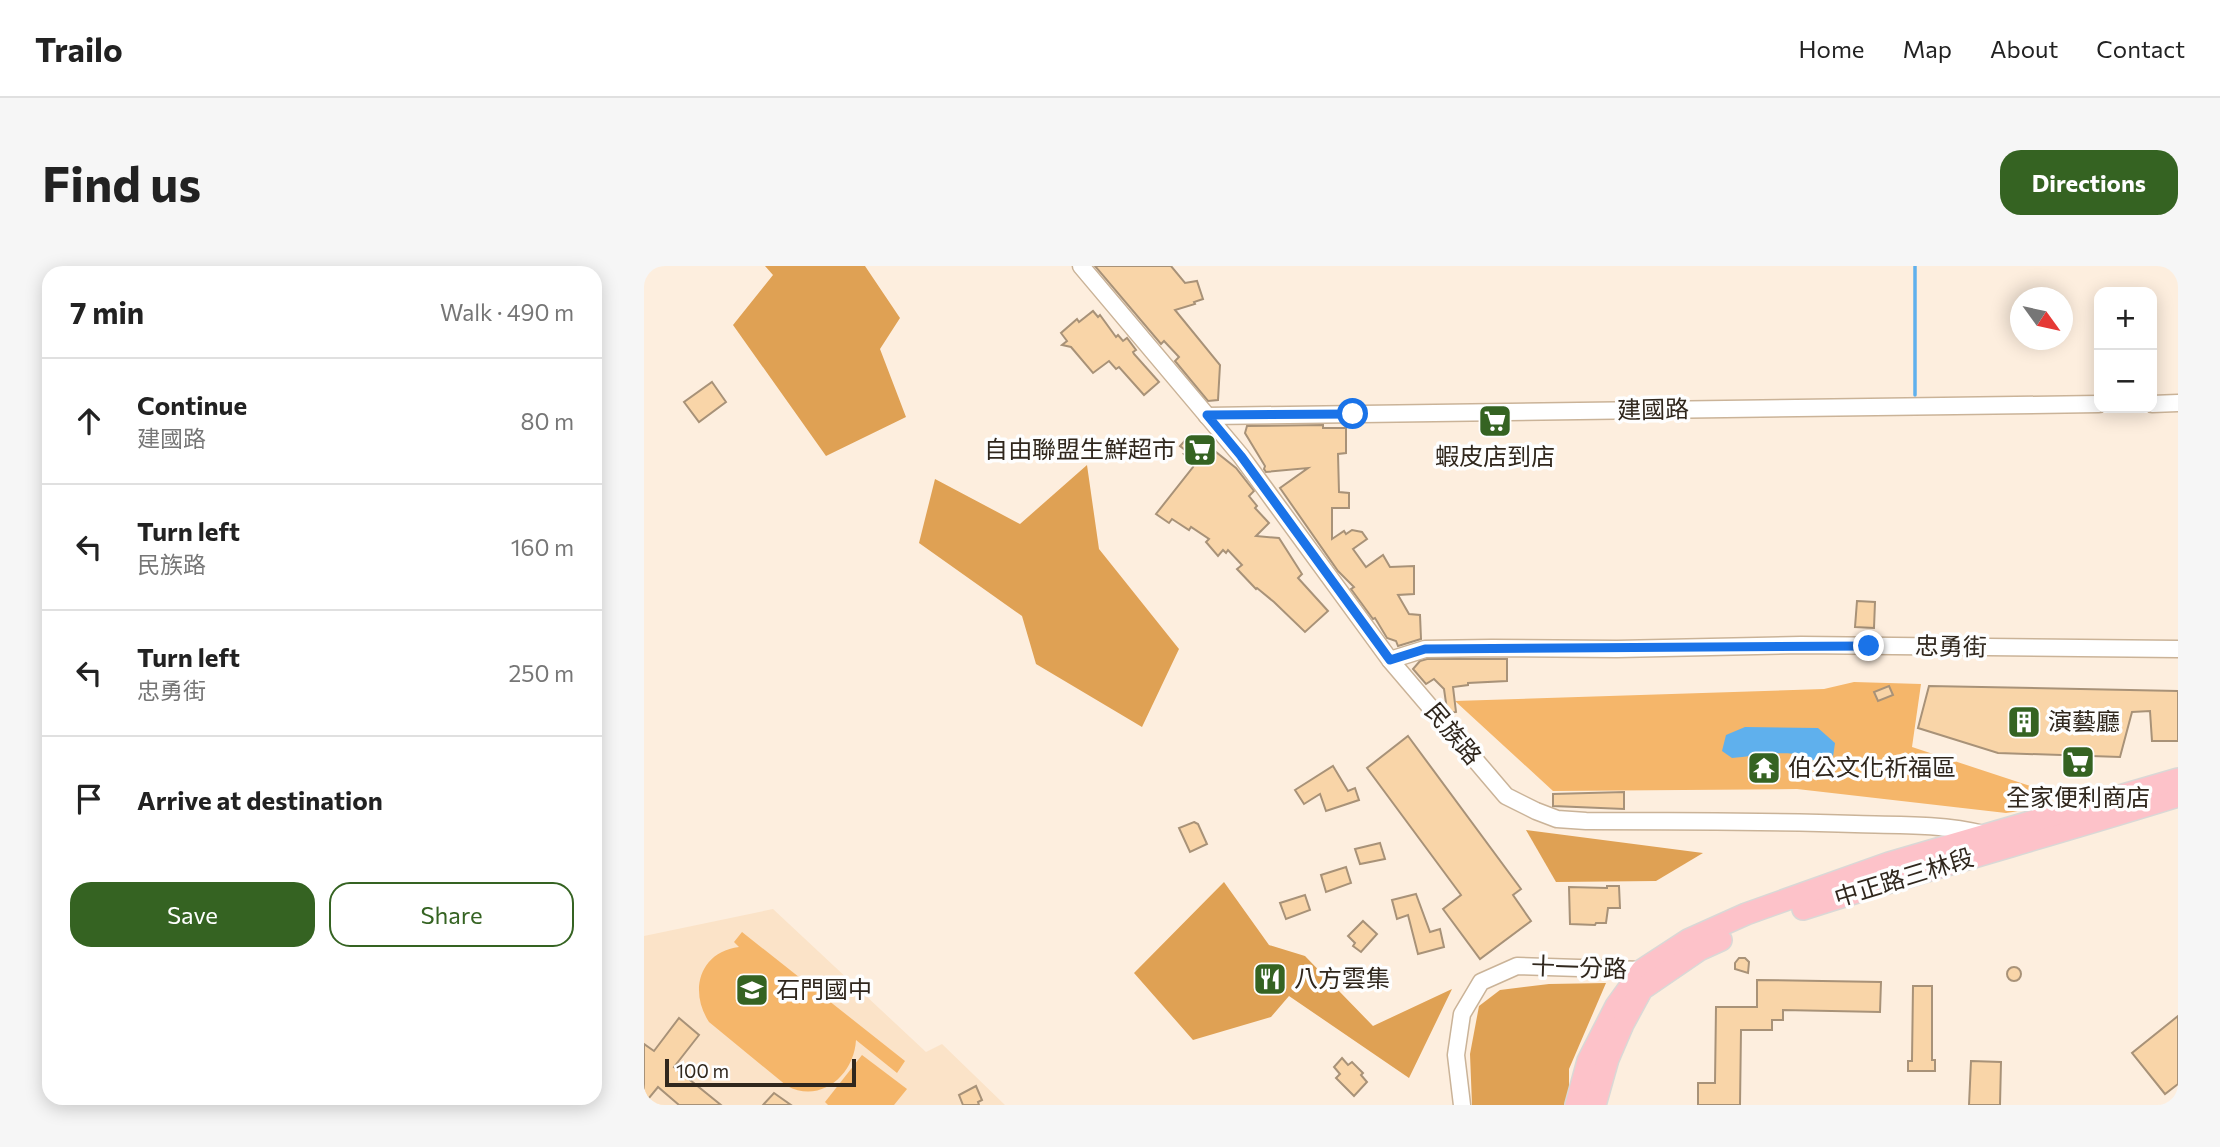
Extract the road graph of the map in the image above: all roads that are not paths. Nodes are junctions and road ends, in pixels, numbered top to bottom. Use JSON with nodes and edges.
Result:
{"nodes":[{"id":1,"x":1081,"y":266,"type":"edge"},
{"id":2,"x":2178,"y":403,"type":"edge"},
{"id":3,"x":2094,"y":404,"type":"edge"},
{"id":4,"x":2157,"y":404,"type":"edge"},
{"id":5,"x":1207,"y":415,"type":"junction"},
{"id":6,"x":2178,"y":649,"type":"edge"},
{"id":7,"x":1390,"y":660,"type":"junction"},
{"id":8,"x":2178,"y":779,"type":"edge"},
{"id":9,"x":2178,"y":796,"type":"edge"},
{"id":10,"x":1986,"y":835,"type":"junction"},
{"id":11,"x":2015,"y":845,"type":"junction"},
{"id":12,"x":1642,"y":979,"type":"junction"},
{"id":13,"x":1462,"y":1105,"type":"edge"},
{"id":14,"x":1577,"y":1105,"type":"edge"},
{"id":15,"x":1595,"y":1105,"type":"edge"}],
"edges":[{"from":1,"to":5,"type":"street","name":"民族路"},
{"from":2,"to":4,"type":"street"},
{"from":3,"to":5,"type":"street","name":"建國路"},
{"from":5,"to":7,"type":"street","name":"民族路"},
{"from":6,"to":7,"type":"street","name":"忠勇街"},
{"from":7,"to":10,"type":"street","name":"民族路"},
{"from":8,"to":10,"type":"main road","name":"中正路三林段"},
{"from":9,"to":11,"type":"main road","name":"中正路三林段"},
{"from":10,"to":11,"type":"street","name":"民族路"},
{"from":10,"to":12,"type":"main road","name":"中正路三林段"},
{"from":11,"to":12,"type":"main road","name":"中正路三林段"},
{"from":12,"to":13,"type":"street","name":"十一分路"},
{"from":12,"to":14,"type":"main road"},
{"from":12,"to":15,"type":"main road"}]}
